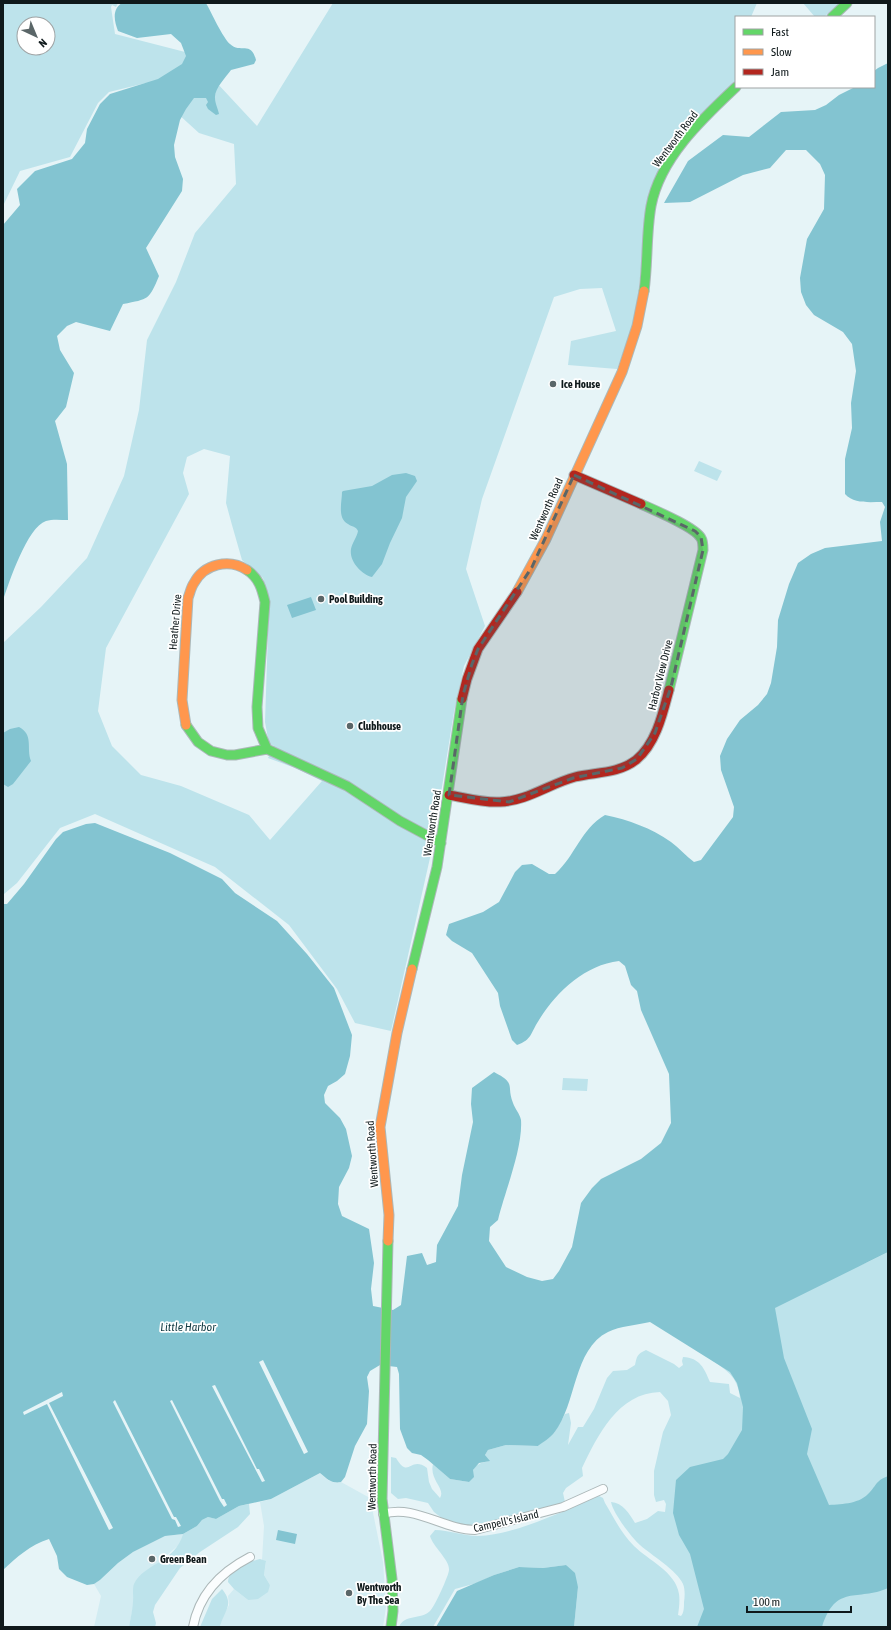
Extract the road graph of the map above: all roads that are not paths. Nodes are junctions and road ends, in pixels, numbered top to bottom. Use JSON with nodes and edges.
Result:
{"nodes":[{"id":1,"x":847,"y":3,"type":"edge"},
{"id":2,"x":833,"y":16,"type":"edge"},
{"id":3,"x":735,"y":88,"type":"edge"},
{"id":4,"x":574,"y":475,"type":"junction"},
{"id":5,"x":267,"y":750,"type":"junction"},
{"id":6,"x":448,"y":795,"type":"junction"},
{"id":7,"x":441,"y":843,"type":"junction"},
{"id":8,"x":603,"y":1489,"type":"dead end"},
{"id":9,"x":383,"y":1514,"type":"junction"},
{"id":10,"x":250,"y":1557,"type":"dead end"},
{"id":11,"x":193,"y":1627,"type":"edge"},
{"id":12,"x":391,"y":1627,"type":"edge"}],
"edges":[{"from":1,"to":2,"type":"main road"},
{"from":3,"to":4,"type":"main road","name":"Wentworth Road"},
{"from":4,"to":6,"type":"main road","name":"Wentworth Road"},
{"from":4,"to":6,"type":"main road","name":"Harbor View Drive"},
{"from":5,"to":5,"type":"main road","name":"Heather Drive"},
{"from":5,"to":7,"type":"main road"},
{"from":6,"to":7,"type":"main road","name":"Wentworth Road"},
{"from":7,"to":9,"type":"main road","name":"Wentworth Road"},
{"from":8,"to":9,"type":"street","name":"Campell's Island"},
{"from":9,"to":12,"type":"main road","name":"Wentworth Road"},
{"from":10,"to":11,"type":"street"}]}
